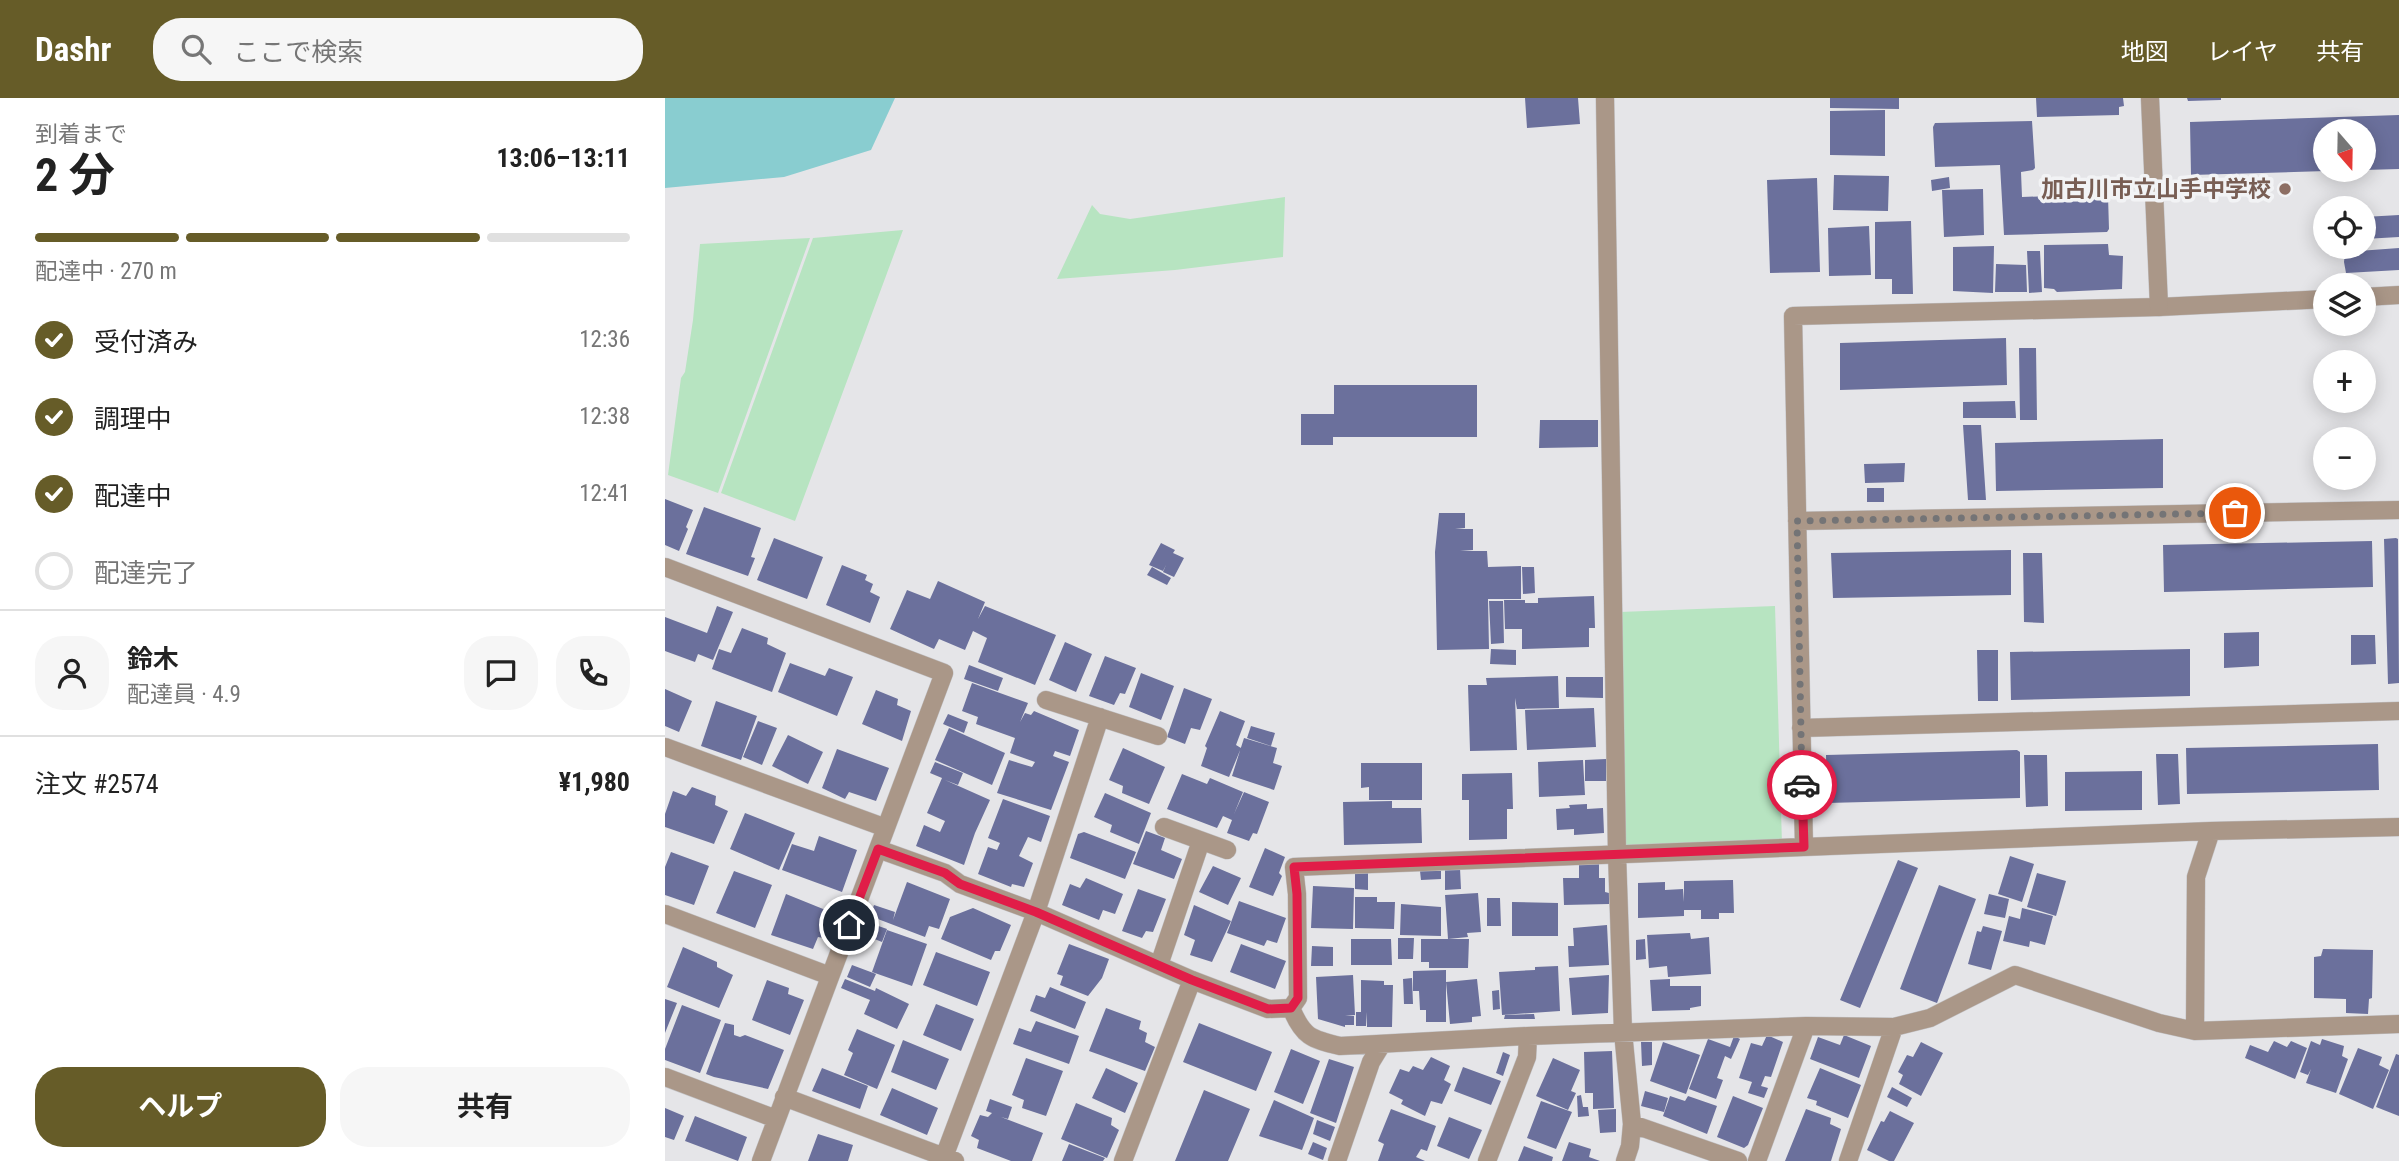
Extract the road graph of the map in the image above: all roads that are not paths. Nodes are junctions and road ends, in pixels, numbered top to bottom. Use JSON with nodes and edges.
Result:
{"nodes":[{"id":1,"x":1605,"y":98,"type":"edge"},
{"id":2,"x":2150,"y":98,"type":"edge"},
{"id":3,"x":2399,"y":295,"type":"edge"},
{"id":4,"x":2376,"y":296,"type":"edge"},
{"id":5,"x":2313,"y":300,"type":"edge"},
{"id":6,"x":2159,"y":307,"type":"junction"},
{"id":7,"x":2399,"y":510,"type":"edge"},
{"id":8,"x":1797,"y":521,"type":"junction"},
{"id":9,"x":665,"y":567,"type":"edge"},
{"id":10,"x":1046,"y":700,"type":"dead end"},
{"id":11,"x":2399,"y":711,"type":"edge"},
{"id":12,"x":1100,"y":717,"type":"junction"},
{"id":13,"x":1801,"y":728,"type":"junction"},
{"id":14,"x":1158,"y":736,"type":"dead end"},
{"id":15,"x":665,"y":747,"type":"edge"},
{"id":16,"x":1164,"y":827,"type":"dead end"},
{"id":17,"x":2399,"y":827,"type":"edge"},
{"id":18,"x":886,"y":828,"type":"junction"},
{"id":19,"x":2211,"y":831,"type":"junction"},
{"id":20,"x":1201,"y":841,"type":"junction"},
{"id":21,"x":1804,"y":847,"type":"junction"},
{"id":22,"x":878,"y":849,"type":"junction"},
{"id":23,"x":1227,"y":850,"type":"dead end"},
{"id":24,"x":1617,"y":854,"type":"junction"},
{"id":25,"x":1036,"y":912,"type":"junction"},
{"id":26,"x":665,"y":914,"type":"edge"},
{"id":27,"x":1159,"y":965,"type":"junction"},
{"id":28,"x":830,"y":976,"type":"junction"},
{"id":29,"x":1192,"y":980,"type":"junction"},
{"id":30,"x":1291,"y":1008,"type":"junction"},
{"id":31,"x":2399,"y":1024,"type":"edge"},
{"id":32,"x":1806,"y":1026,"type":"junction"},
{"id":33,"x":1894,"y":1027,"type":"junction"},
{"id":34,"x":2195,"y":1031,"type":"junction"},
{"id":35,"x":1623,"y":1032,"type":"junction"},
{"id":36,"x":1528,"y":1036,"type":"junction"},
{"id":37,"x":1382,"y":1044,"type":"junction"},
{"id":38,"x":665,"y":1077,"type":"edge"},
{"id":39,"x":785,"y":1097,"type":"junction"},
{"id":40,"x":776,"y":1119,"type":"junction"},
{"id":41,"x":1632,"y":1124,"type":"junction"},
{"id":42,"x":938,"y":1158,"type":"edge"},
{"id":43,"x":761,"y":1161,"type":"edge"},
{"id":44,"x":1123,"y":1161,"type":"edge"},
{"id":45,"x":1337,"y":1161,"type":"edge"},
{"id":46,"x":1487,"y":1161,"type":"edge"},
{"id":47,"x":1625,"y":1161,"type":"edge"},
{"id":48,"x":1738,"y":1161,"type":"edge"},
{"id":49,"x":1757,"y":1161,"type":"edge"},
{"id":50,"x":1848,"y":1161,"type":"edge"}],
"edges":[{"from":1,"to":24,"type":"street"},
{"from":2,"to":6,"type":"street"},
{"from":3,"to":4,"type":"street"},
{"from":5,"to":6,"type":"street"},
{"from":6,"to":8,"type":"street"},
{"from":7,"to":8,"type":"street"},
{"from":8,"to":13,"type":"street"},
{"from":9,"to":18,"type":"street"},
{"from":10,"to":12,"type":"street"},
{"from":11,"to":13,"type":"street"},
{"from":12,"to":14,"type":"street"},
{"from":12,"to":25,"type":"street"},
{"from":13,"to":21,"type":"street"},
{"from":15,"to":18,"type":"street"},
{"from":16,"to":20,"type":"street"},
{"from":17,"to":19,"type":"street"},
{"from":18,"to":22,"type":"street"},
{"from":19,"to":21,"type":"street"},
{"from":19,"to":34,"type":"street"},
{"from":20,"to":23,"type":"street"},
{"from":20,"to":27,"type":"street"},
{"from":21,"to":24,"type":"street"},
{"from":22,"to":25,"type":"street"},
{"from":22,"to":28,"type":"street"},
{"from":24,"to":30,"type":"street"},
{"from":24,"to":35,"type":"street"},
{"from":25,"to":27,"type":"street"},
{"from":25,"to":42,"type":"street"},
{"from":26,"to":28,"type":"street"},
{"from":27,"to":29,"type":"street"},
{"from":28,"to":39,"type":"street"},
{"from":29,"to":30,"type":"street"},
{"from":29,"to":44,"type":"street"},
{"from":30,"to":37,"type":"street"},
{"from":31,"to":34,"type":"street"},
{"from":32,"to":33,"type":"street"},
{"from":32,"to":35,"type":"street"},
{"from":32,"to":49,"type":"street"},
{"from":33,"to":34,"type":"street"},
{"from":33,"to":50,"type":"street"},
{"from":35,"to":36,"type":"street"},
{"from":35,"to":41,"type":"street"},
{"from":36,"to":37,"type":"street"},
{"from":36,"to":46,"type":"street"},
{"from":37,"to":45,"type":"street"},
{"from":38,"to":40,"type":"street"},
{"from":39,"to":40,"type":"street"},
{"from":39,"to":42,"type":"street"},
{"from":40,"to":43,"type":"street"},
{"from":41,"to":47,"type":"street"},
{"from":41,"to":48,"type":"street"}]}
